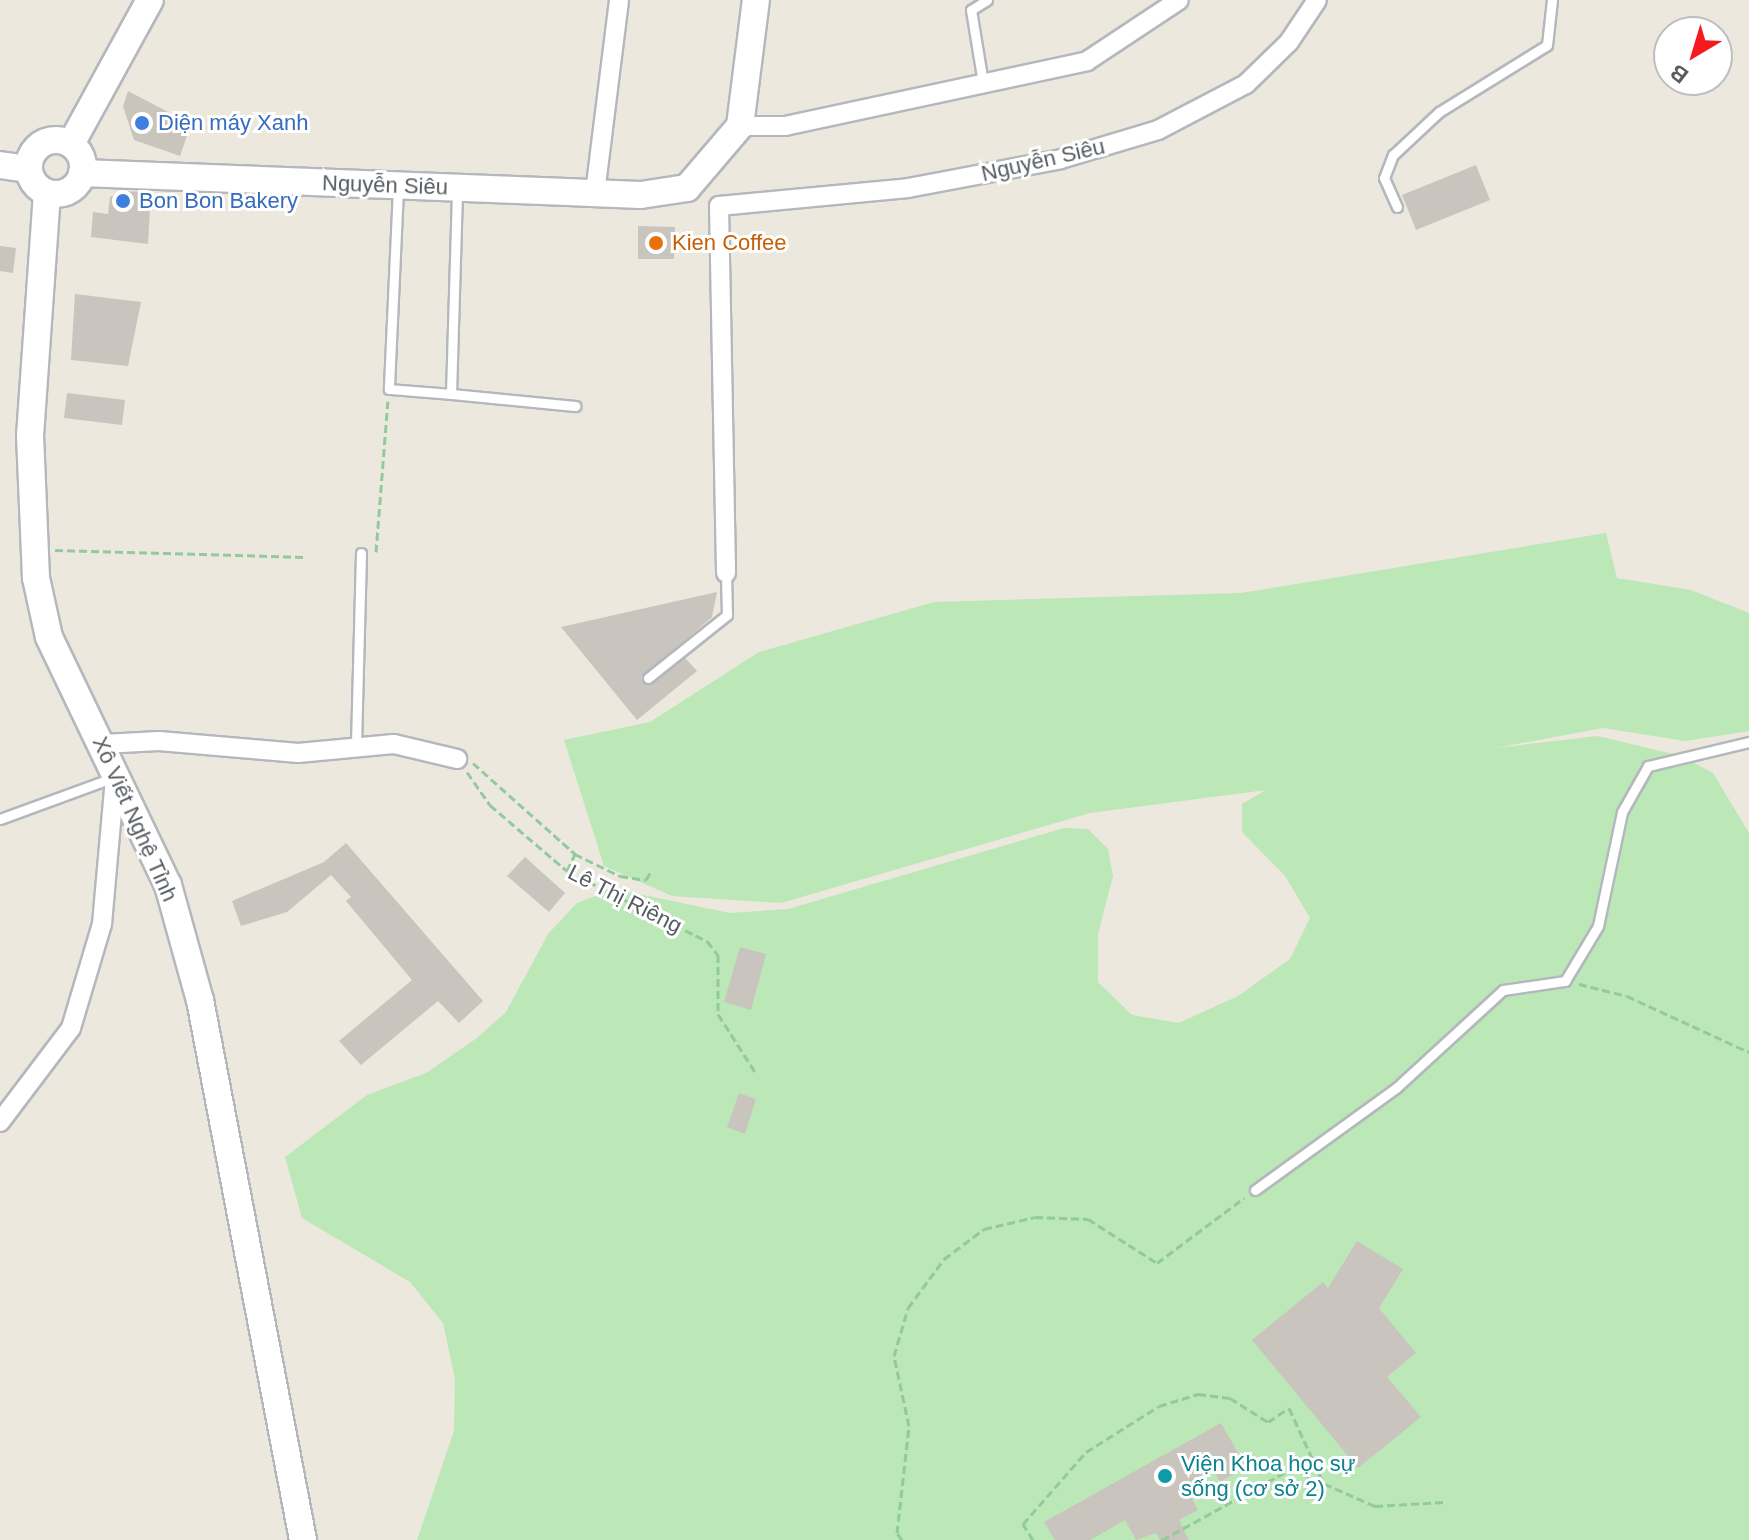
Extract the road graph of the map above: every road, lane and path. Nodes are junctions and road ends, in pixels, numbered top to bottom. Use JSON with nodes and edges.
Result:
{"nodes":[{"id":1,"x":150,"y":0,"type":"edge"},
{"id":2,"x":619,"y":0,"type":"edge"},
{"id":3,"x":756,"y":0,"type":"edge"},
{"id":4,"x":987,"y":0,"type":"edge"},
{"id":5,"x":1179,"y":0,"type":"edge"},
{"id":6,"x":1317,"y":0,"type":"edge"},
{"id":7,"x":1552,"y":0,"type":"edge"},
{"id":8,"x":983,"y":83,"type":"junction"},
{"id":9,"x":740,"y":126,"type":"junction"},
{"id":10,"x":71,"y":144,"type":"junction"},
{"id":11,"x":12,"y":168,"type":"edge"},
{"id":12,"x":82,"y":173,"type":"junction"},
{"id":13,"x":398,"y":186,"type":"junction"},
{"id":14,"x":458,"y":188,"type":"junction"},
{"id":15,"x":687,"y":188,"type":"junction"},
{"id":16,"x":47,"y":193,"type":"junction"},
{"id":17,"x":595,"y":193,"type":"junction"},
{"id":18,"x":719,"y":206,"type":"junction"},
{"id":19,"x":1397,"y":207,"type":"dead end"},
{"id":20,"x":389,"y":389,"type":"junction"},
{"id":21,"x":451,"y":394,"type":"junction"},
{"id":22,"x":575,"y":406,"type":"dead end"},
{"id":23,"x":32,"y":549,"type":"junction"},
{"id":24,"x":361,"y":553,"type":"joint"},
{"id":25,"x":304,"y":557,"type":"dead end"},
{"id":26,"x":726,"y":573,"type":"joint"},
{"id":27,"x":648,"y":678,"type":"dead end"},
{"id":28,"x":1749,"y":742,"type":"edge"},
{"id":29,"x":103,"y":744,"type":"junction"},
{"id":30,"x":356,"y":744,"type":"junction"},
{"id":31,"x":457,"y":759,"type":"junction"},
{"id":32,"x":115,"y":777,"type":"junction"},
{"id":33,"x":0,"y":819,"type":"edge"},
{"id":34,"x":575,"y":854,"type":"junction"},
{"id":35,"x":567,"y":871,"type":"junction"},
{"id":36,"x":650,"y":873,"type":"dead end"},
{"id":37,"x":1565,"y":981,"type":"junction"},
{"id":38,"x":1749,"y":1052,"type":"edge"},
{"id":39,"x":757,"y":1075,"type":"dead end"},
{"id":40,"x":0,"y":1122,"type":"edge"},
{"id":41,"x":1255,"y":1190,"type":"joint"},
{"id":42,"x":1324,"y":1484,"type":"junction"},
{"id":43,"x":1444,"y":1502,"type":"dead end"},
{"id":44,"x":297,"y":1511,"type":"junction"},
{"id":45,"x":291,"y":1540,"type":"edge"},
{"id":46,"x":303,"y":1540,"type":"edge"},
{"id":47,"x":902,"y":1540,"type":"edge"},
{"id":48,"x":1033,"y":1540,"type":"edge"},
{"id":49,"x":1162,"y":1540,"type":"edge"}],
"edges":[{"from":1,"to":10,"type":"main road"},
{"from":2,"to":17,"type":"street"},
{"from":3,"to":9,"type":"main road"},
{"from":4,"to":8,"type":"lane"},
{"from":5,"to":8,"type":"street"},
{"from":6,"to":18,"type":"street","name":"Nguyễn Siêu"},
{"from":7,"to":19,"type":"lane"},
{"from":8,"to":9,"type":"street"},
{"from":9,"to":15,"type":"main road"},
{"from":10,"to":11,"type":"main road"},
{"from":10,"to":12,"type":"main road"},
{"from":11,"to":16,"type":"main road"},
{"from":12,"to":13,"type":"main road","name":"Nguyễn Siêu"},
{"from":12,"to":16,"type":"main road"},
{"from":13,"to":14,"type":"main road","name":"Nguyễn Siêu"},
{"from":13,"to":20,"type":"lane"},
{"from":14,"to":17,"type":"main road","name":"Nguyễn Siêu"},
{"from":14,"to":21,"type":"lane"},
{"from":15,"to":17,"type":"main road","name":"Nguyễn Siêu"},
{"from":15,"to":18,"type":"street"},
{"from":16,"to":23,"type":"main road","name":"Xô Viết Nghệ Tỉnh"},
{"from":18,"to":26,"type":"street"},
{"from":20,"to":21,"type":"lane"},
{"from":20,"to":24,"type":"path"},
{"from":21,"to":22,"type":"lane"},
{"from":23,"to":25,"type":"path"},
{"from":23,"to":29,"type":"main road","name":"Xô Viết Nghệ Tỉnh"},
{"from":24,"to":30,"type":"lane"},
{"from":26,"to":27,"type":"lane"},
{"from":28,"to":37,"type":"lane"},
{"from":29,"to":30,"type":"street"},
{"from":29,"to":32,"type":"main road","name":"Xô Viết Nghệ Tỉnh"},
{"from":30,"to":31,"type":"street"},
{"from":31,"to":34,"type":"path"},
{"from":31,"to":35,"type":"path","name":"Lê Thị Riêng"},
{"from":32,"to":33,"type":"lane"},
{"from":32,"to":40,"type":"street"},
{"from":32,"to":44,"type":"main road","name":"Xô Viết Nghệ Tỉnh"},
{"from":34,"to":35,"type":"path"},
{"from":34,"to":36,"type":"path"},
{"from":35,"to":39,"type":"path","name":"Lê Thị Riêng"},
{"from":37,"to":38,"type":"path"},
{"from":37,"to":41,"type":"lane"},
{"from":41,"to":47,"type":"path"},
{"from":42,"to":43,"type":"path"},
{"from":42,"to":48,"type":"path"},
{"from":42,"to":49,"type":"path"},
{"from":44,"to":45,"type":"street"},
{"from":44,"to":46,"type":"main road","name":"Xô Viết Nghệ Tỉnh"}]}
